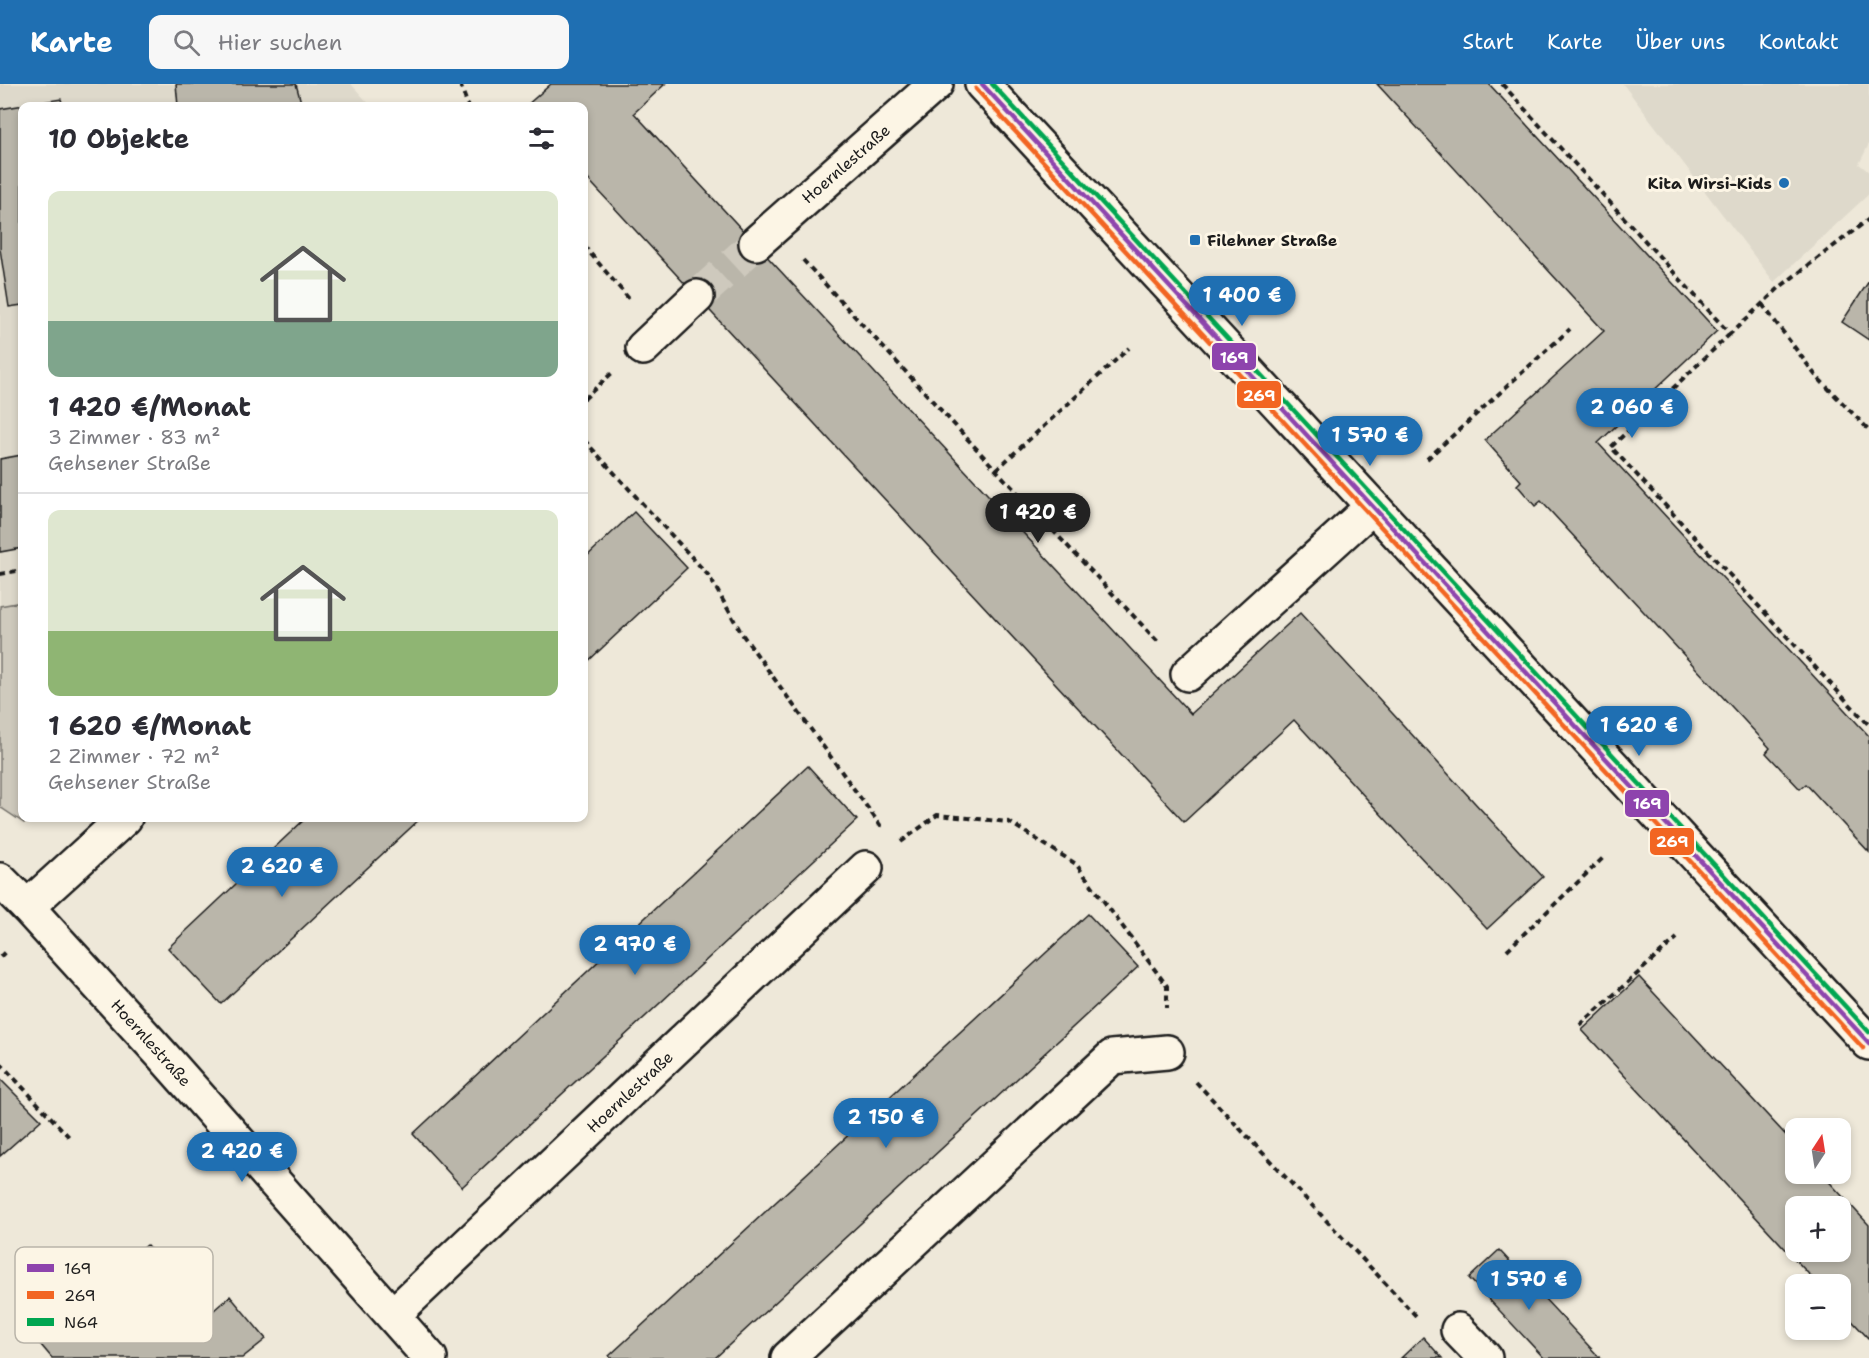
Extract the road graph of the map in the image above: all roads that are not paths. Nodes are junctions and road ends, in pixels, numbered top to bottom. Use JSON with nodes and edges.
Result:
{"nodes":[{"id":1,"x":936,"y":84,"type":"edge"},
{"id":2,"x":982,"y":84,"type":"edge"},
{"id":3,"x":756,"y":243,"type":"tunnel mouth"},
{"id":4,"x":697,"y":297,"type":"tunnel mouth"},
{"id":5,"x":643,"y":348,"type":"dead end"},
{"id":6,"x":1372,"y":507,"type":"junction"},
{"id":7,"x":1188,"y":674,"type":"road end"},
{"id":8,"x":121,"y":822,"type":"edge"},
{"id":9,"x":866,"y":868,"type":"road end"},
{"id":10,"x":0,"y":880,"type":"edge"},
{"id":11,"x":27,"y":907,"type":"junction"},
{"id":12,"x":1869,"y":1042,"type":"edge"},
{"id":13,"x":1167,"y":1052,"type":"road end"},
{"id":14,"x":393,"y":1315,"type":"junction"},
{"id":15,"x":1458,"y":1330,"type":"road end"},
{"id":16,"x":430,"y":1358,"type":"edge"},
{"id":17,"x":788,"y":1358,"type":"edge"},
{"id":18,"x":1485,"y":1358,"type":"edge"}],
"edges":[{"from":1,"to":3,"type":"main road","name":"Hoernlestraße"},
{"from":2,"to":6,"type":"main road"},
{"from":4,"to":5,"type":"main road"},
{"from":6,"to":7,"type":"main road"},
{"from":6,"to":12,"type":"main road"},
{"from":8,"to":11,"type":"main road"},
{"from":9,"to":14,"type":"main road","name":"Hoernlestraße"},
{"from":10,"to":11,"type":"main road","name":"Hoernlestraße"},
{"from":11,"to":14,"type":"main road","name":"Hoernlestraße"},
{"from":13,"to":17,"type":"main road"},
{"from":14,"to":16,"type":"main road","name":"Hoernlestraße"},
{"from":15,"to":18,"type":"main road"}]}
